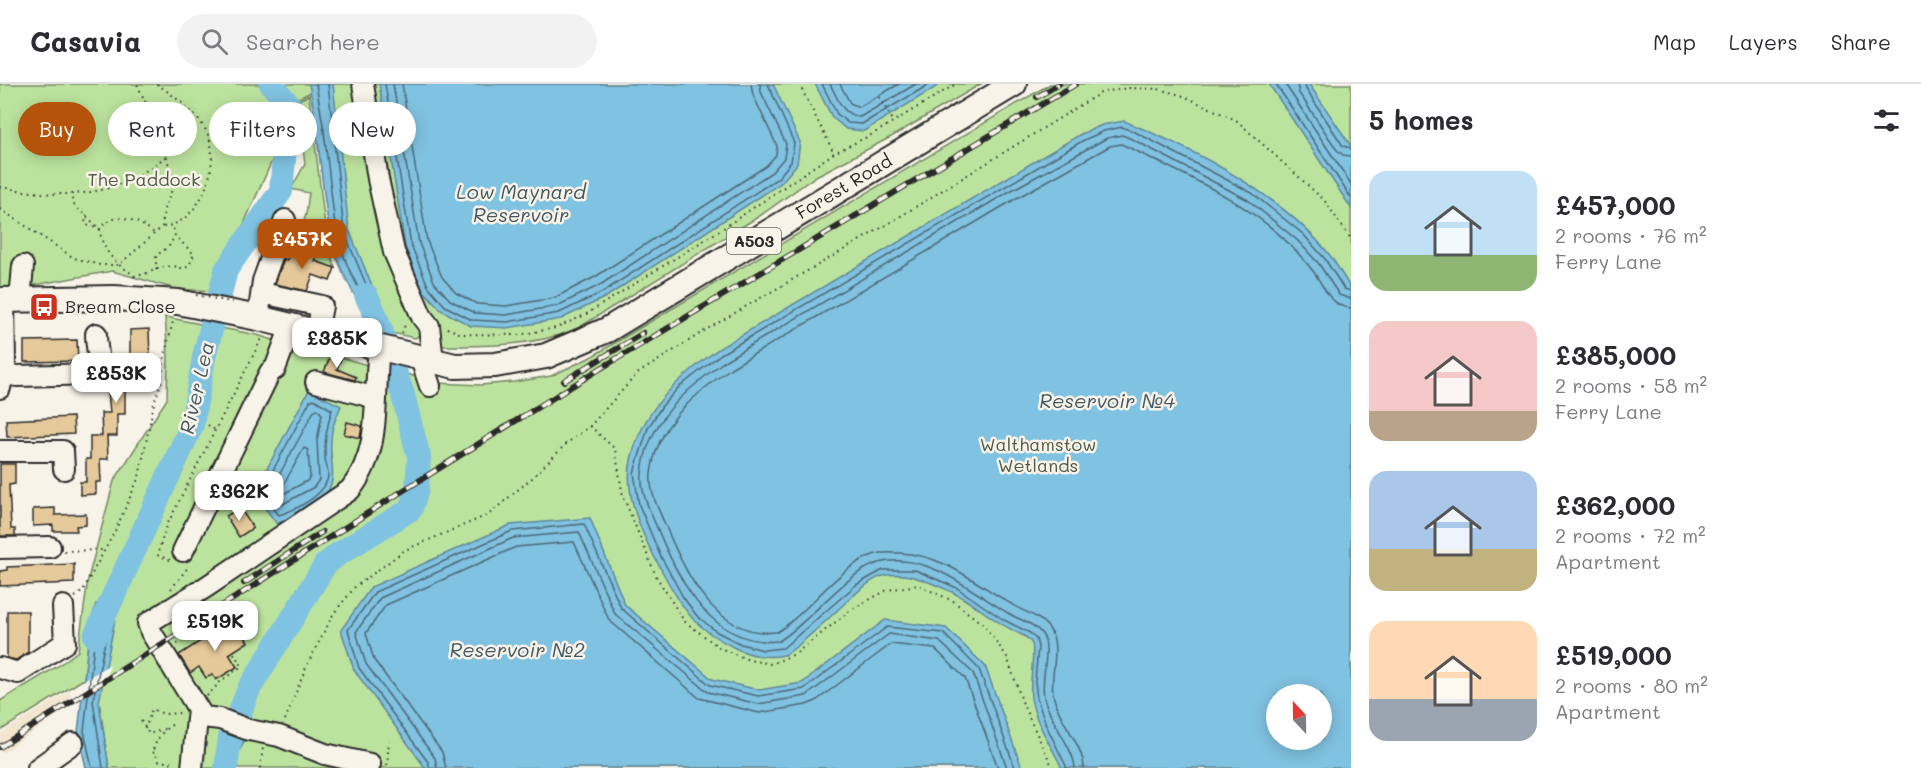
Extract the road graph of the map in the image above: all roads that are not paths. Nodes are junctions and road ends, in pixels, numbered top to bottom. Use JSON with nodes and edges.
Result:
{"nodes":[{"id":1,"x":363,"y":84,"type":"edge"},
{"id":2,"x":1014,"y":84,"type":"edge"},
{"id":3,"x":285,"y":220,"type":"dead end"},
{"id":4,"x":23,"y":266,"type":"dead end"},
{"id":5,"x":262,"y":293,"type":"junction"},
{"id":6,"x":8,"y":300,"type":"edge"},
{"id":7,"x":248,"y":318,"type":"junction"},
{"id":8,"x":291,"y":326,"type":"junction"},
{"id":9,"x":317,"y":332,"type":"junction"},
{"id":10,"x":96,"y":334,"type":"dead end"},
{"id":11,"x":374,"y":353,"type":"junction"},
{"id":12,"x":419,"y":358,"type":"junction"},
{"id":13,"x":2,"y":380,"type":"edge"},
{"id":14,"x":316,"y":382,"type":"dead end"},
{"id":15,"x":430,"y":386,"type":"dead end"},
{"id":16,"x":376,"y":398,"type":"junction"},
{"id":17,"x":0,"y":450,"type":"edge"},
{"id":18,"x":64,"y":469,"type":"dead end"},
{"id":19,"x":50,"y":547,"type":"road end"},
{"id":20,"x":0,"y":548,"type":"edge"},
{"id":21,"x":183,"y":551,"type":"dead end"},
{"id":22,"x":63,"y":606,"type":"road end"},
{"id":23,"x":5,"y":670,"type":"edge"},
{"id":24,"x":198,"y":710,"type":"junction"},
{"id":25,"x":73,"y":743,"type":"dead end"},
{"id":26,"x":193,"y":761,"type":"edge"},
{"id":27,"x":379,"y":766,"type":"edge"},
{"id":28,"x":38,"y":768,"type":"edge"}],
"edges":[{"from":1,"to":12,"type":"street"},
{"from":2,"to":12,"type":"main road","name":"Forest Road","number":"A503"},
{"from":3,"to":5,"type":"street"},
{"from":4,"to":6,"type":"street"},
{"from":5,"to":7,"type":"street"},
{"from":5,"to":9,"type":"street"},
{"from":6,"to":7,"type":"main road","number":"A503"},
{"from":6,"to":13,"type":"street"},
{"from":7,"to":8,"type":"main road","number":"A503"},
{"from":8,"to":9,"type":"main road","number":"A503"},
{"from":8,"to":21,"type":"street"},
{"from":9,"to":11,"type":"main road","number":"A503"},
{"from":10,"to":13,"type":"street"},
{"from":11,"to":12,"type":"main road","number":"A503"},
{"from":11,"to":16,"type":"street"},
{"from":12,"to":15,"type":"street"},
{"from":14,"to":16,"type":"street"},
{"from":16,"to":24,"type":"street"},
{"from":17,"to":18,"type":"street"},
{"from":19,"to":20,"type":"street"},
{"from":22,"to":23,"type":"street"},
{"from":24,"to":26,"type":"street"},
{"from":24,"to":27,"type":"street"},
{"from":25,"to":28,"type":"street"}]}
